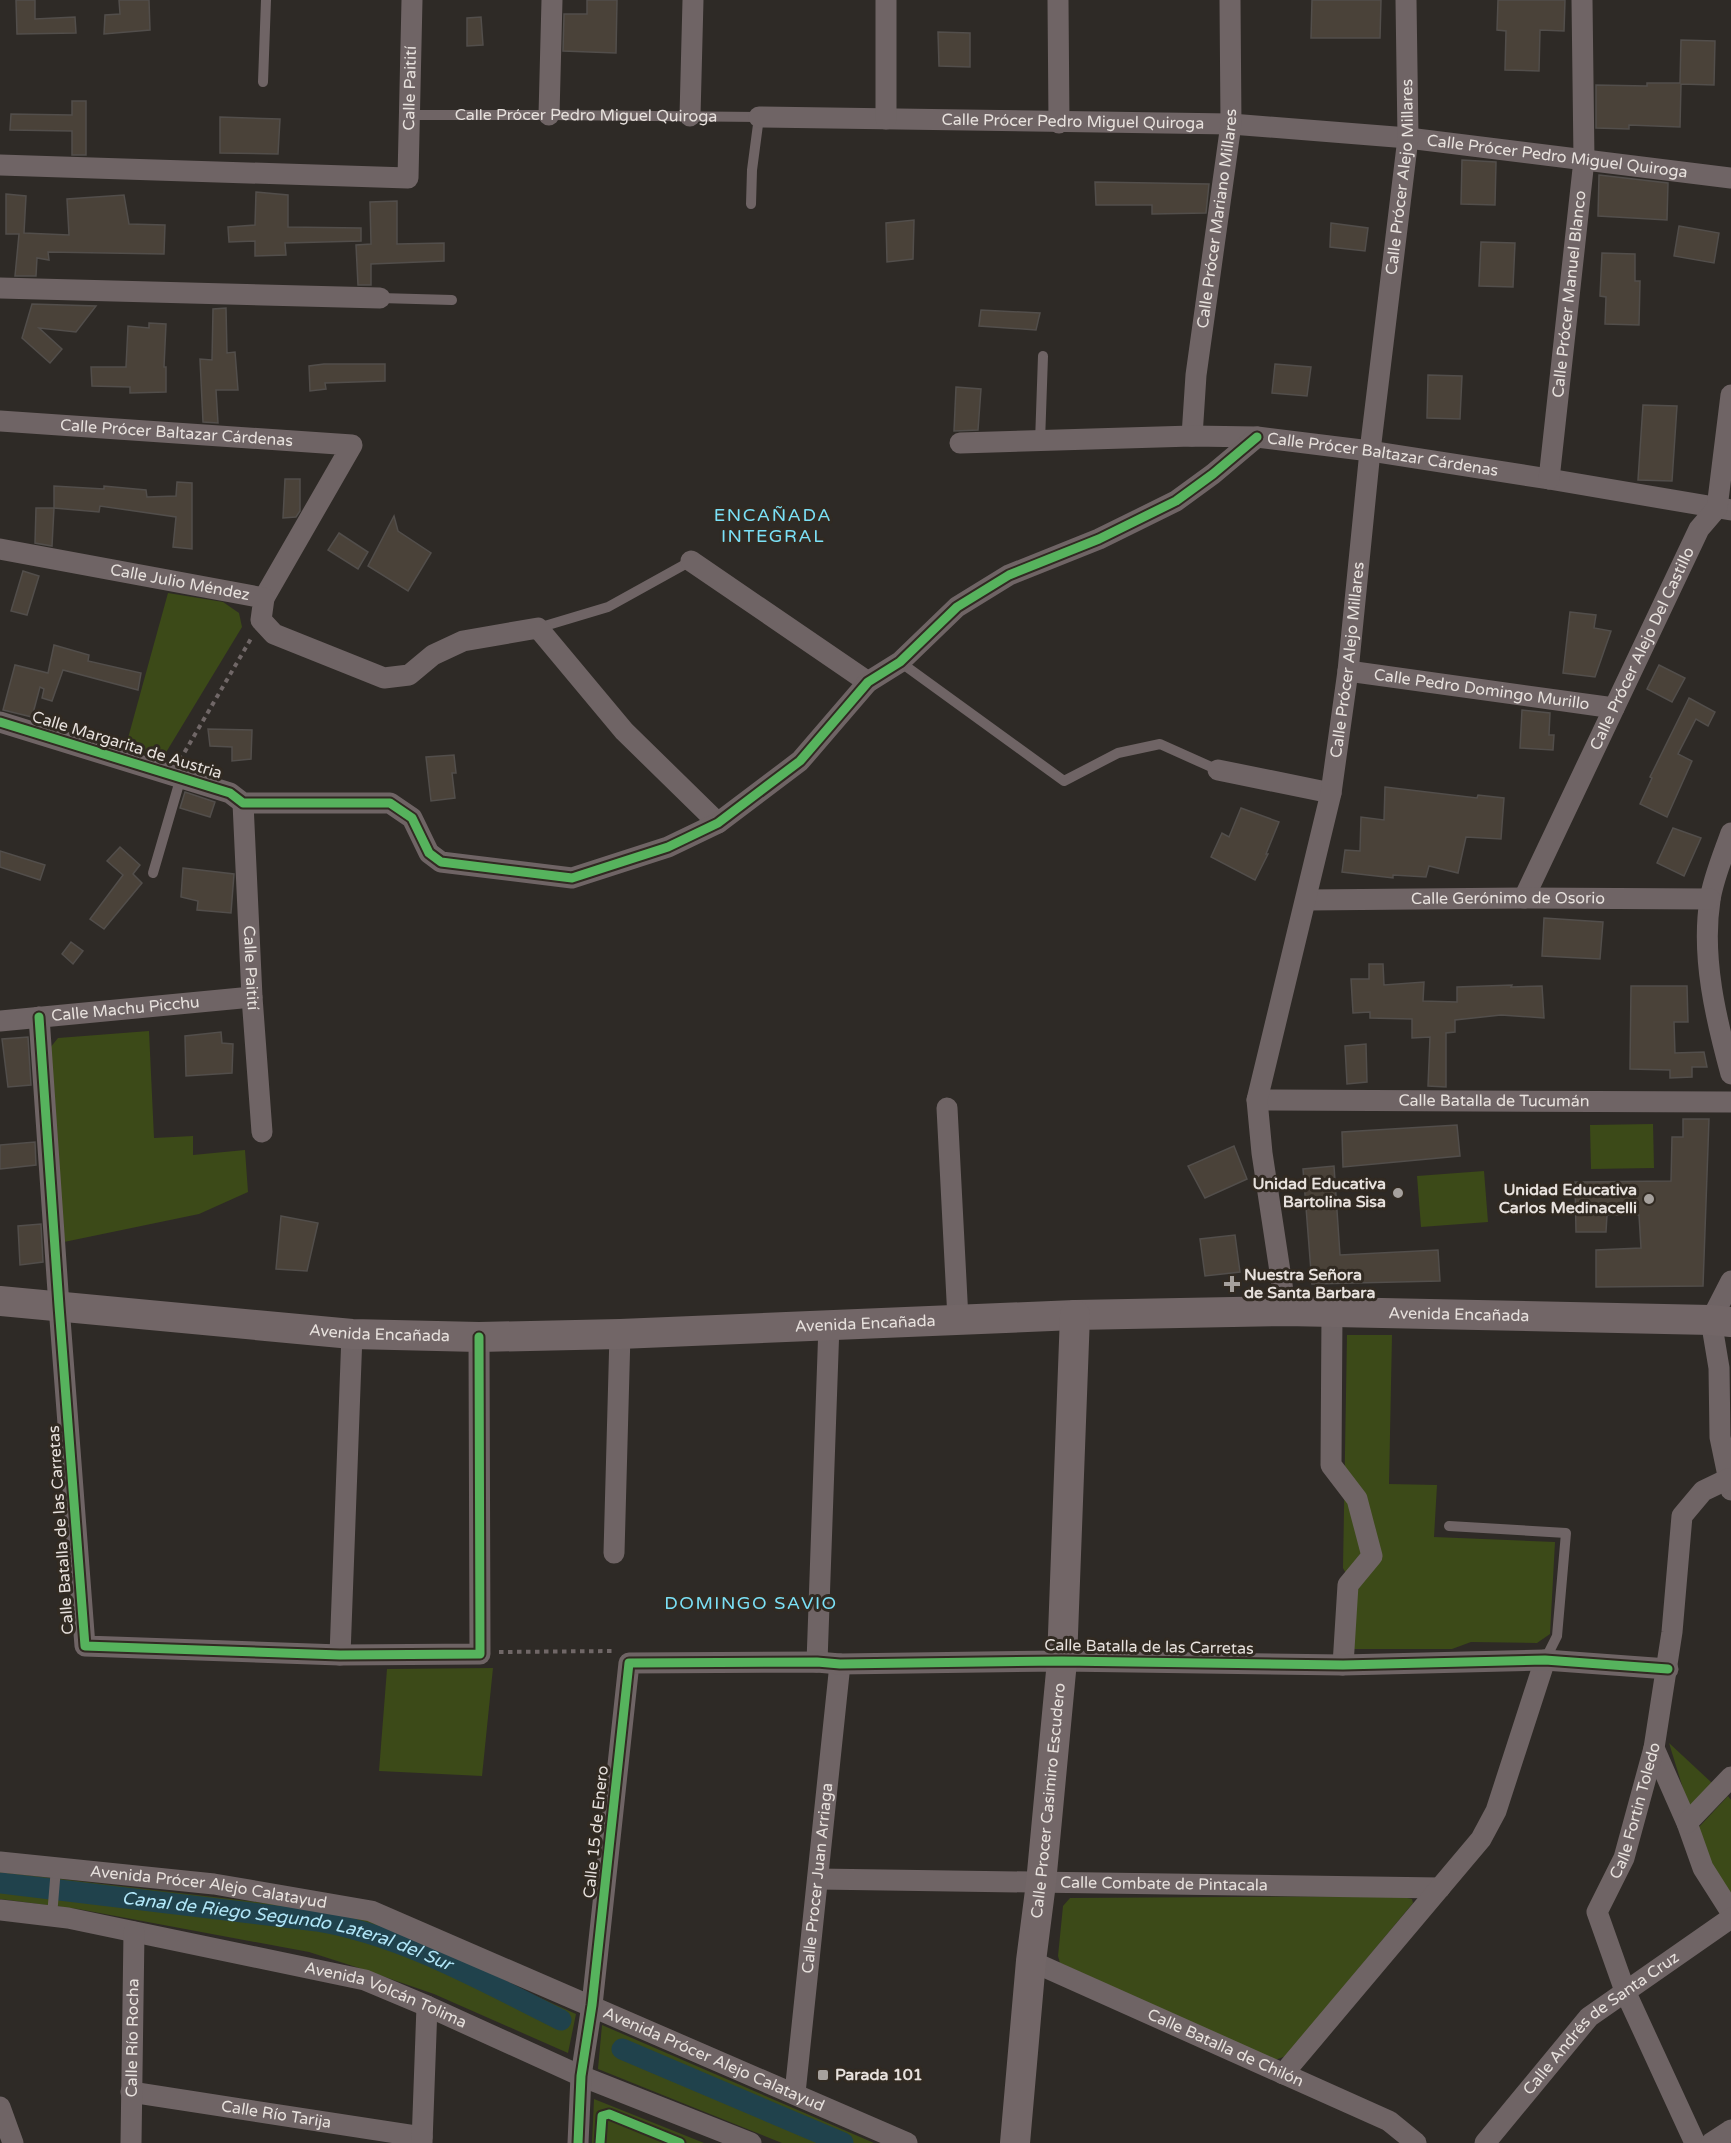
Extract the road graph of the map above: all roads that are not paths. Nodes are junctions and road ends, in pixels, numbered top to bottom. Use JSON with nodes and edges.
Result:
{"nodes":[{"id":1,"x":266,"y":0,"type":"edge"},
{"id":2,"x":412,"y":0,"type":"edge"},
{"id":3,"x":552,"y":0,"type":"edge"},
{"id":4,"x":693,"y":0,"type":"edge"},
{"id":5,"x":886,"y":0,"type":"edge"},
{"id":6,"x":1058,"y":0,"type":"edge"},
{"id":7,"x":1230,"y":0,"type":"edge"},
{"id":8,"x":1406,"y":0,"type":"edge"},
{"id":9,"x":1582,"y":0,"type":"edge"},
{"id":10,"x":263,"y":82,"type":"dead end"},
{"id":11,"x":410,"y":115,"type":"junction"},
{"id":12,"x":549,"y":115,"type":"junction"},
{"id":13,"x":690,"y":116,"type":"junction"},
{"id":14,"x":759,"y":117,"type":"junction"},
{"id":15,"x":886,"y":119,"type":"junction"},
{"id":16,"x":1059,"y":123,"type":"junction"},
{"id":17,"x":1231,"y":124,"type":"junction"},
{"id":18,"x":1408,"y":138,"type":"junction"},
{"id":19,"x":1584,"y":160,"type":"junction"},
{"id":20,"x":0,"y":165,"type":"edge"},
{"id":21,"x":1731,"y":178,"type":"edge"},
{"id":22,"x":752,"y":204,"type":"dead end"},
{"id":23,"x":0,"y":288,"type":"edge"},
{"id":24,"x":380,"y":298,"type":"joint"},
{"id":25,"x":452,"y":300,"type":"dead end"},
{"id":26,"x":1042,"y":356,"type":"dead end"},
{"id":27,"x":1731,"y":395,"type":"edge"},
{"id":28,"x":0,"y":420,"type":"edge"},
{"id":29,"x":1192,"y":436,"type":"junction"},
{"id":30,"x":1257,"y":437,"type":"junction"},
{"id":31,"x":1040,"y":442,"type":"junction"},
{"id":32,"x":960,"y":443,"type":"dead end"},
{"id":33,"x":1370,"y":451,"type":"junction"},
{"id":34,"x":1549,"y":479,"type":"junction"},
{"id":35,"x":1724,"y":509,"type":"edge"},
{"id":36,"x":0,"y":549,"type":"edge"},
{"id":37,"x":691,"y":561,"type":"joint"},
{"id":38,"x":264,"y":598,"type":"junction"},
{"id":39,"x":538,"y":628,"type":"junction"},
{"id":40,"x":900,"y":662,"type":"junction"},
{"id":41,"x":1348,"y":671,"type":"junction"},
{"id":42,"x":868,"y":682,"type":"junction"},
{"id":43,"x":1614,"y":708,"type":"junction"},
{"id":44,"x":0,"y":722,"type":"edge"},
{"id":45,"x":1218,"y":770,"type":"joint"},
{"id":46,"x":176,"y":775,"type":"junction"},
{"id":47,"x":1331,"y":794,"type":"junction"},
{"id":48,"x":243,"y":802,"type":"junction"},
{"id":49,"x":717,"y":823,"type":"junction"},
{"id":50,"x":1731,"y":833,"type":"edge"},
{"id":51,"x":153,"y":873,"type":"dead end"},
{"id":52,"x":1524,"y":897,"type":"junction"},
{"id":53,"x":1710,"y":898,"type":"junction"},
{"id":54,"x":1306,"y":900,"type":"junction"},
{"id":55,"x":252,"y":997,"type":"junction"},
{"id":56,"x":39,"y":1017,"type":"junction"},
{"id":57,"x":0,"y":1021,"type":"edge"},
{"id":58,"x":1731,"y":1074,"type":"edge"},
{"id":59,"x":1257,"y":1100,"type":"junction"},
{"id":60,"x":1731,"y":1102,"type":"edge"},
{"id":61,"x":947,"y":1108,"type":"dead end"},
{"id":62,"x":262,"y":1132,"type":"dead end"},
{"id":63,"x":1731,"y":1281,"type":"edge"},
{"id":64,"x":0,"y":1301,"type":"edge"},
{"id":65,"x":59,"y":1306,"type":"junction"},
{"id":66,"x":1286,"y":1311,"type":"junction"},
{"id":67,"x":1332,"y":1312,"type":"junction"},
{"id":68,"x":1075,"y":1315,"type":"junction"},
{"id":69,"x":958,"y":1319,"type":"junction"},
{"id":70,"x":1723,"y":1321,"type":"edge"},
{"id":71,"x":829,"y":1324,"type":"junction"},
{"id":72,"x":351,"y":1334,"type":"junction"},
{"id":73,"x":620,"y":1334,"type":"junction"},
{"id":74,"x":479,"y":1337,"type":"junction"},
{"id":75,"x":1729,"y":1484,"type":"edge"},
{"id":76,"x":1449,"y":1526,"type":"dead end"},
{"id":77,"x":614,"y":1553,"type":"dead end"},
{"id":78,"x":340,"y":1655,"type":"junction"},
{"id":79,"x":1545,"y":1660,"type":"junction"},
{"id":80,"x":1062,"y":1661,"type":"junction"},
{"id":81,"x":817,"y":1662,"type":"junction"},
{"id":82,"x":629,"y":1663,"type":"joint"},
{"id":83,"x":840,"y":1664,"type":"junction"},
{"id":84,"x":1342,"y":1665,"type":"junction"},
{"id":85,"x":1668,"y":1670,"type":"junction"},
{"id":86,"x":1654,"y":1748,"type":"junction"},
{"id":87,"x":1731,"y":1777,"type":"edge"},
{"id":88,"x":1688,"y":1823,"type":"junction"},
{"id":89,"x":0,"y":1862,"type":"edge"},
{"id":90,"x":55,"y":1876,"type":"junction"},
{"id":91,"x":818,"y":1879,"type":"junction"},
{"id":92,"x":1041,"y":1883,"type":"junction"},
{"id":93,"x":1440,"y":1888,"type":"junction"},
{"id":94,"x":52,"y":1908,"type":"junction"},
{"id":95,"x":0,"y":1910,"type":"edge"},
{"id":96,"x":1731,"y":1912,"type":"edge"},
{"id":97,"x":1731,"y":1918,"type":"edge"},
{"id":98,"x":134,"y":1932,"type":"junction"},
{"id":99,"x":1031,"y":1961,"type":"junction"},
{"id":100,"x":1624,"y":1991,"type":"junction"},
{"id":101,"x":592,"y":2005,"type":"junction"},
{"id":102,"x":427,"y":2006,"type":"junction"},
{"id":103,"x":1283,"y":2074,"type":"junction"},
{"id":104,"x":581,"y":2076,"type":"junction"},
{"id":105,"x":131,"y":2092,"type":"junction"},
{"id":106,"x":795,"y":2093,"type":"junction"},
{"id":107,"x":0,"y":2107,"type":"edge"},
{"id":108,"x":1731,"y":2130,"type":"edge"},
{"id":109,"x":422,"y":2140,"type":"edge"},
{"id":110,"x":13,"y":2143,"type":"edge"},
{"id":111,"x":131,"y":2143,"type":"edge"},
{"id":112,"x":578,"y":2143,"type":"edge"},
{"id":113,"x":751,"y":2143,"type":"edge"},
{"id":114,"x":907,"y":2143,"type":"edge"},
{"id":115,"x":1015,"y":2143,"type":"edge"},
{"id":116,"x":1416,"y":2143,"type":"edge"},
{"id":117,"x":1485,"y":2143,"type":"edge"},
{"id":118,"x":1695,"y":2143,"type":"edge"},
{"id":119,"x":1711,"y":2143,"type":"edge"}],
"edges":[{"from":1,"to":10,"type":"lane"},
{"from":2,"to":11,"type":"street","name":"Calle Paitití"},
{"from":3,"to":12,"type":"street"},
{"from":4,"to":13,"type":"street"},
{"from":5,"to":15,"type":"street"},
{"from":6,"to":16,"type":"street"},
{"from":7,"to":17,"type":"street","name":"Calle Prócer Mariano Millares"},
{"from":8,"to":18,"type":"street","name":"Calle Prócer Alejo Millares"},
{"from":9,"to":19,"type":"street","name":"Calle Prócer Manuel Blanco"},
{"from":11,"to":12,"type":"lane","name":"Calle Prócer Pedro Miguel Quiroga"},
{"from":11,"to":20,"type":"street","name":"Calle Paitití"},
{"from":12,"to":13,"type":"lane","name":"Calle Prócer Pedro Miguel Quiroga"},
{"from":13,"to":14,"type":"lane","name":"Calle Prócer Pedro Miguel Quiroga"},
{"from":14,"to":15,"type":"street","name":"Calle Prócer Pedro Miguel Quiroga"},
{"from":14,"to":22,"type":"lane"},
{"from":15,"to":16,"type":"street","name":"Calle Prócer Pedro Miguel Quiroga"},
{"from":16,"to":17,"type":"street","name":"Calle Prócer Pedro Miguel Quiroga"},
{"from":17,"to":18,"type":"street","name":"Calle Prócer Pedro Miguel Quiroga"},
{"from":17,"to":29,"type":"street","name":"Calle Prócer Mariano Millares"},
{"from":18,"to":19,"type":"street","name":"Calle Prócer Pedro Miguel Quiroga"},
{"from":18,"to":33,"type":"street","name":"Calle Prócer Alejo Millares"},
{"from":19,"to":21,"type":"street","name":"Calle Prócer Pedro Miguel Quiroga"},
{"from":19,"to":34,"type":"street","name":"Calle Prócer Manuel Blanco"},
{"from":23,"to":24,"type":"street"},
{"from":24,"to":25,"type":"lane"},
{"from":26,"to":31,"type":"lane"},
{"from":27,"to":35,"type":"street"},
{"from":28,"to":38,"type":"street","name":"Calle Prócer Baltazar Cárdenas"},
{"from":29,"to":30,"type":"street","name":"Calle Prócer Baltazar Cárdenas"},
{"from":29,"to":31,"type":"street","name":"Calle Prócer Baltazar Cárdenas"},
{"from":30,"to":33,"type":"street","name":"Calle Prócer Baltazar Cárdenas"},
{"from":30,"to":40,"type":"street"},
{"from":31,"to":32,"type":"street","name":"Calle Prócer Baltazar Cárdenas"},
{"from":33,"to":34,"type":"street","name":"Calle Prócer Baltazar Cárdenas"},
{"from":33,"to":41,"type":"street","name":"Calle Prócer Alejo Millares"},
{"from":34,"to":35,"type":"street","name":"Calle Prócer Baltazar Cárdenas"},
{"from":35,"to":43,"type":"street","name":"Calle Prócer Alejo Del Castillo"},
{"from":36,"to":38,"type":"street","name":"Calle Julio Méndez"},
{"from":37,"to":39,"type":"lane","name":"Calle Julio Méndez"},
{"from":37,"to":42,"type":"street"},
{"from":38,"to":39,"type":"street","name":"Calle Julio Méndez"},
{"from":39,"to":49,"type":"street"},
{"from":40,"to":42,"type":"street"},
{"from":40,"to":45,"type":"lane"},
{"from":41,"to":43,"type":"street","name":"Calle Pedro Domingo Murillo"},
{"from":41,"to":47,"type":"street","name":"Calle Prócer Alejo Millares"},
{"from":42,"to":49,"type":"street"},
{"from":43,"to":52,"type":"street","name":"Calle Prócer Alejo Del Castillo"},
{"from":44,"to":46,"type":"street","name":"Calle Margarita de Austria"},
{"from":45,"to":47,"type":"street"},
{"from":46,"to":48,"type":"street","name":"Calle Margarita de Austria"},
{"from":46,"to":51,"type":"lane"},
{"from":47,"to":54,"type":"street","name":"Calle Prócer Alejo Millares"},
{"from":48,"to":49,"type":"street","name":"Calle Margarita de Austria"},
{"from":48,"to":55,"type":"street","name":"Calle Paitití"},
{"from":50,"to":53,"type":"street"},
{"from":52,"to":53,"type":"street","name":"Calle Gerónimo de Osorio"},
{"from":52,"to":54,"type":"street","name":"Calle Gerónimo de Osorio"},
{"from":53,"to":58,"type":"street"},
{"from":54,"to":59,"type":"street","name":"Calle Prócer Alejo Millares"},
{"from":55,"to":56,"type":"street","name":"Calle Machu Picchu"},
{"from":55,"to":62,"type":"street","name":"Calle Paitití"},
{"from":56,"to":57,"type":"street","name":"Calle Machu Picchu"},
{"from":56,"to":65,"type":"street","name":"Calle Batalla de las Carretas"},
{"from":59,"to":60,"type":"street","name":"Calle Batalla de Tucumán"},
{"from":59,"to":66,"type":"street","name":"Calle Prócer Alejo Millares"},
{"from":61,"to":69,"type":"street"},
{"from":63,"to":70,"type":"street"},
{"from":64,"to":65,"type":"main road","name":"Avenida Encañada"},
{"from":65,"to":72,"type":"main road","name":"Avenida Encañada"},
{"from":65,"to":78,"type":"street","name":"Calle Batalla de las Carretas"},
{"from":66,"to":67,"type":"main road","name":"Avenida Encañada"},
{"from":66,"to":68,"type":"main road","name":"Avenida Encañada"},
{"from":67,"to":70,"type":"main road","name":"Avenida Encañada"},
{"from":67,"to":84,"type":"street"},
{"from":68,"to":69,"type":"main road","name":"Avenida Encañada"},
{"from":68,"to":80,"type":"main road","name":"Calle Procer Casimiro Escudero"},
{"from":69,"to":71,"type":"main road","name":"Avenida Encañada"},
{"from":70,"to":75,"type":"street"},
{"from":71,"to":73,"type":"main road","name":"Avenida Encañada"},
{"from":71,"to":81,"type":"street"},
{"from":72,"to":74,"type":"main road","name":"Avenida Encañada"},
{"from":72,"to":78,"type":"street"},
{"from":73,"to":74,"type":"main road","name":"Avenida Encañada"},
{"from":73,"to":77,"type":"street"},
{"from":74,"to":78,"type":"street","name":"Calle Batalla de las Carretas"},
{"from":75,"to":85,"type":"street","name":"Calle Fortin Toledo"},
{"from":76,"to":79,"type":"lane"},
{"from":79,"to":84,"type":"street","name":"Calle Batalla de las Carretas"},
{"from":79,"to":85,"type":"street","name":"Calle Batalla de las Carretas"},
{"from":79,"to":93,"type":"street"},
{"from":80,"to":83,"type":"street","name":"Calle Batalla de las Carretas"},
{"from":80,"to":84,"type":"street","name":"Calle Batalla de las Carretas"},
{"from":80,"to":92,"type":"main road","name":"Calle Procer Casimiro Escudero"},
{"from":81,"to":82,"type":"street","name":"Calle Batalla de las Carretas"},
{"from":81,"to":83,"type":"street","name":"Calle Batalla de las Carretas"},
{"from":82,"to":101,"type":"street","name":"Calle 15 de Enero"},
{"from":83,"to":91,"type":"street","name":"Calle Procer Juan Arriaga"},
{"from":85,"to":86,"type":"street","name":"Calle Fortin Toledo"},
{"from":86,"to":88,"type":"street"},
{"from":86,"to":100,"type":"street","name":"Calle Fortin Toledo"},
{"from":87,"to":88,"type":"street"},
{"from":88,"to":96,"type":"street"},
{"from":89,"to":90,"type":"street","name":"Avenida Prócer Alejo Calatayud"},
{"from":90,"to":94,"type":"lane"},
{"from":90,"to":101,"type":"street","name":"Avenida Prócer Alejo Calatayud"},
{"from":91,"to":92,"type":"street","name":"Calle Combate de Pintacala"},
{"from":91,"to":106,"type":"street","name":"Calle Procer Juan Arriaga"},
{"from":92,"to":93,"type":"street","name":"Calle Combate de Pintacala"},
{"from":92,"to":99,"type":"main road","name":"Calle Procer Casimiro Escudero"},
{"from":93,"to":103,"type":"street"},
{"from":94,"to":95,"type":"street","name":"Avenida Volcán Tolima"},
{"from":94,"to":98,"type":"street","name":"Avenida Volcán Tolima"},
{"from":97,"to":100,"type":"street","name":"Calle Andrés de Santa Cruz"},
{"from":98,"to":102,"type":"street","name":"Avenida Volcán Tolima"},
{"from":98,"to":105,"type":"street","name":"Calle Río Rocha"},
{"from":99,"to":103,"type":"street","name":"Calle Batalla de Chilón"},
{"from":99,"to":115,"type":"main road","name":"Calle Procer Casimiro Escudero"},
{"from":100,"to":117,"type":"street","name":"Calle Andrés de Santa Cruz"},
{"from":100,"to":118,"type":"street","name":"Calle Fortin Toledo"},
{"from":101,"to":104,"type":"street","name":"Calle 15 de Enero"},
{"from":101,"to":106,"type":"street","name":"Avenida Prócer Alejo Calatayud"},
{"from":102,"to":104,"type":"street","name":"Avenida Volcán Tolima"},
{"from":102,"to":109,"type":"street"},
{"from":103,"to":116,"type":"street","name":"Calle Batalla de Chilón"},
{"from":104,"to":112,"type":"street","name":"Calle 15 de Enero"},
{"from":104,"to":113,"type":"street","name":"Avenida Volcán Tolima"},
{"from":105,"to":109,"type":"street","name":"Calle Río Tarija"},
{"from":105,"to":111,"type":"street","name":"Calle Río Rocha"},
{"from":106,"to":114,"type":"street","name":"Avenida Prócer Alejo Calatayud"},
{"from":107,"to":110,"type":"street"},
{"from":108,"to":119,"type":"street"}]}
